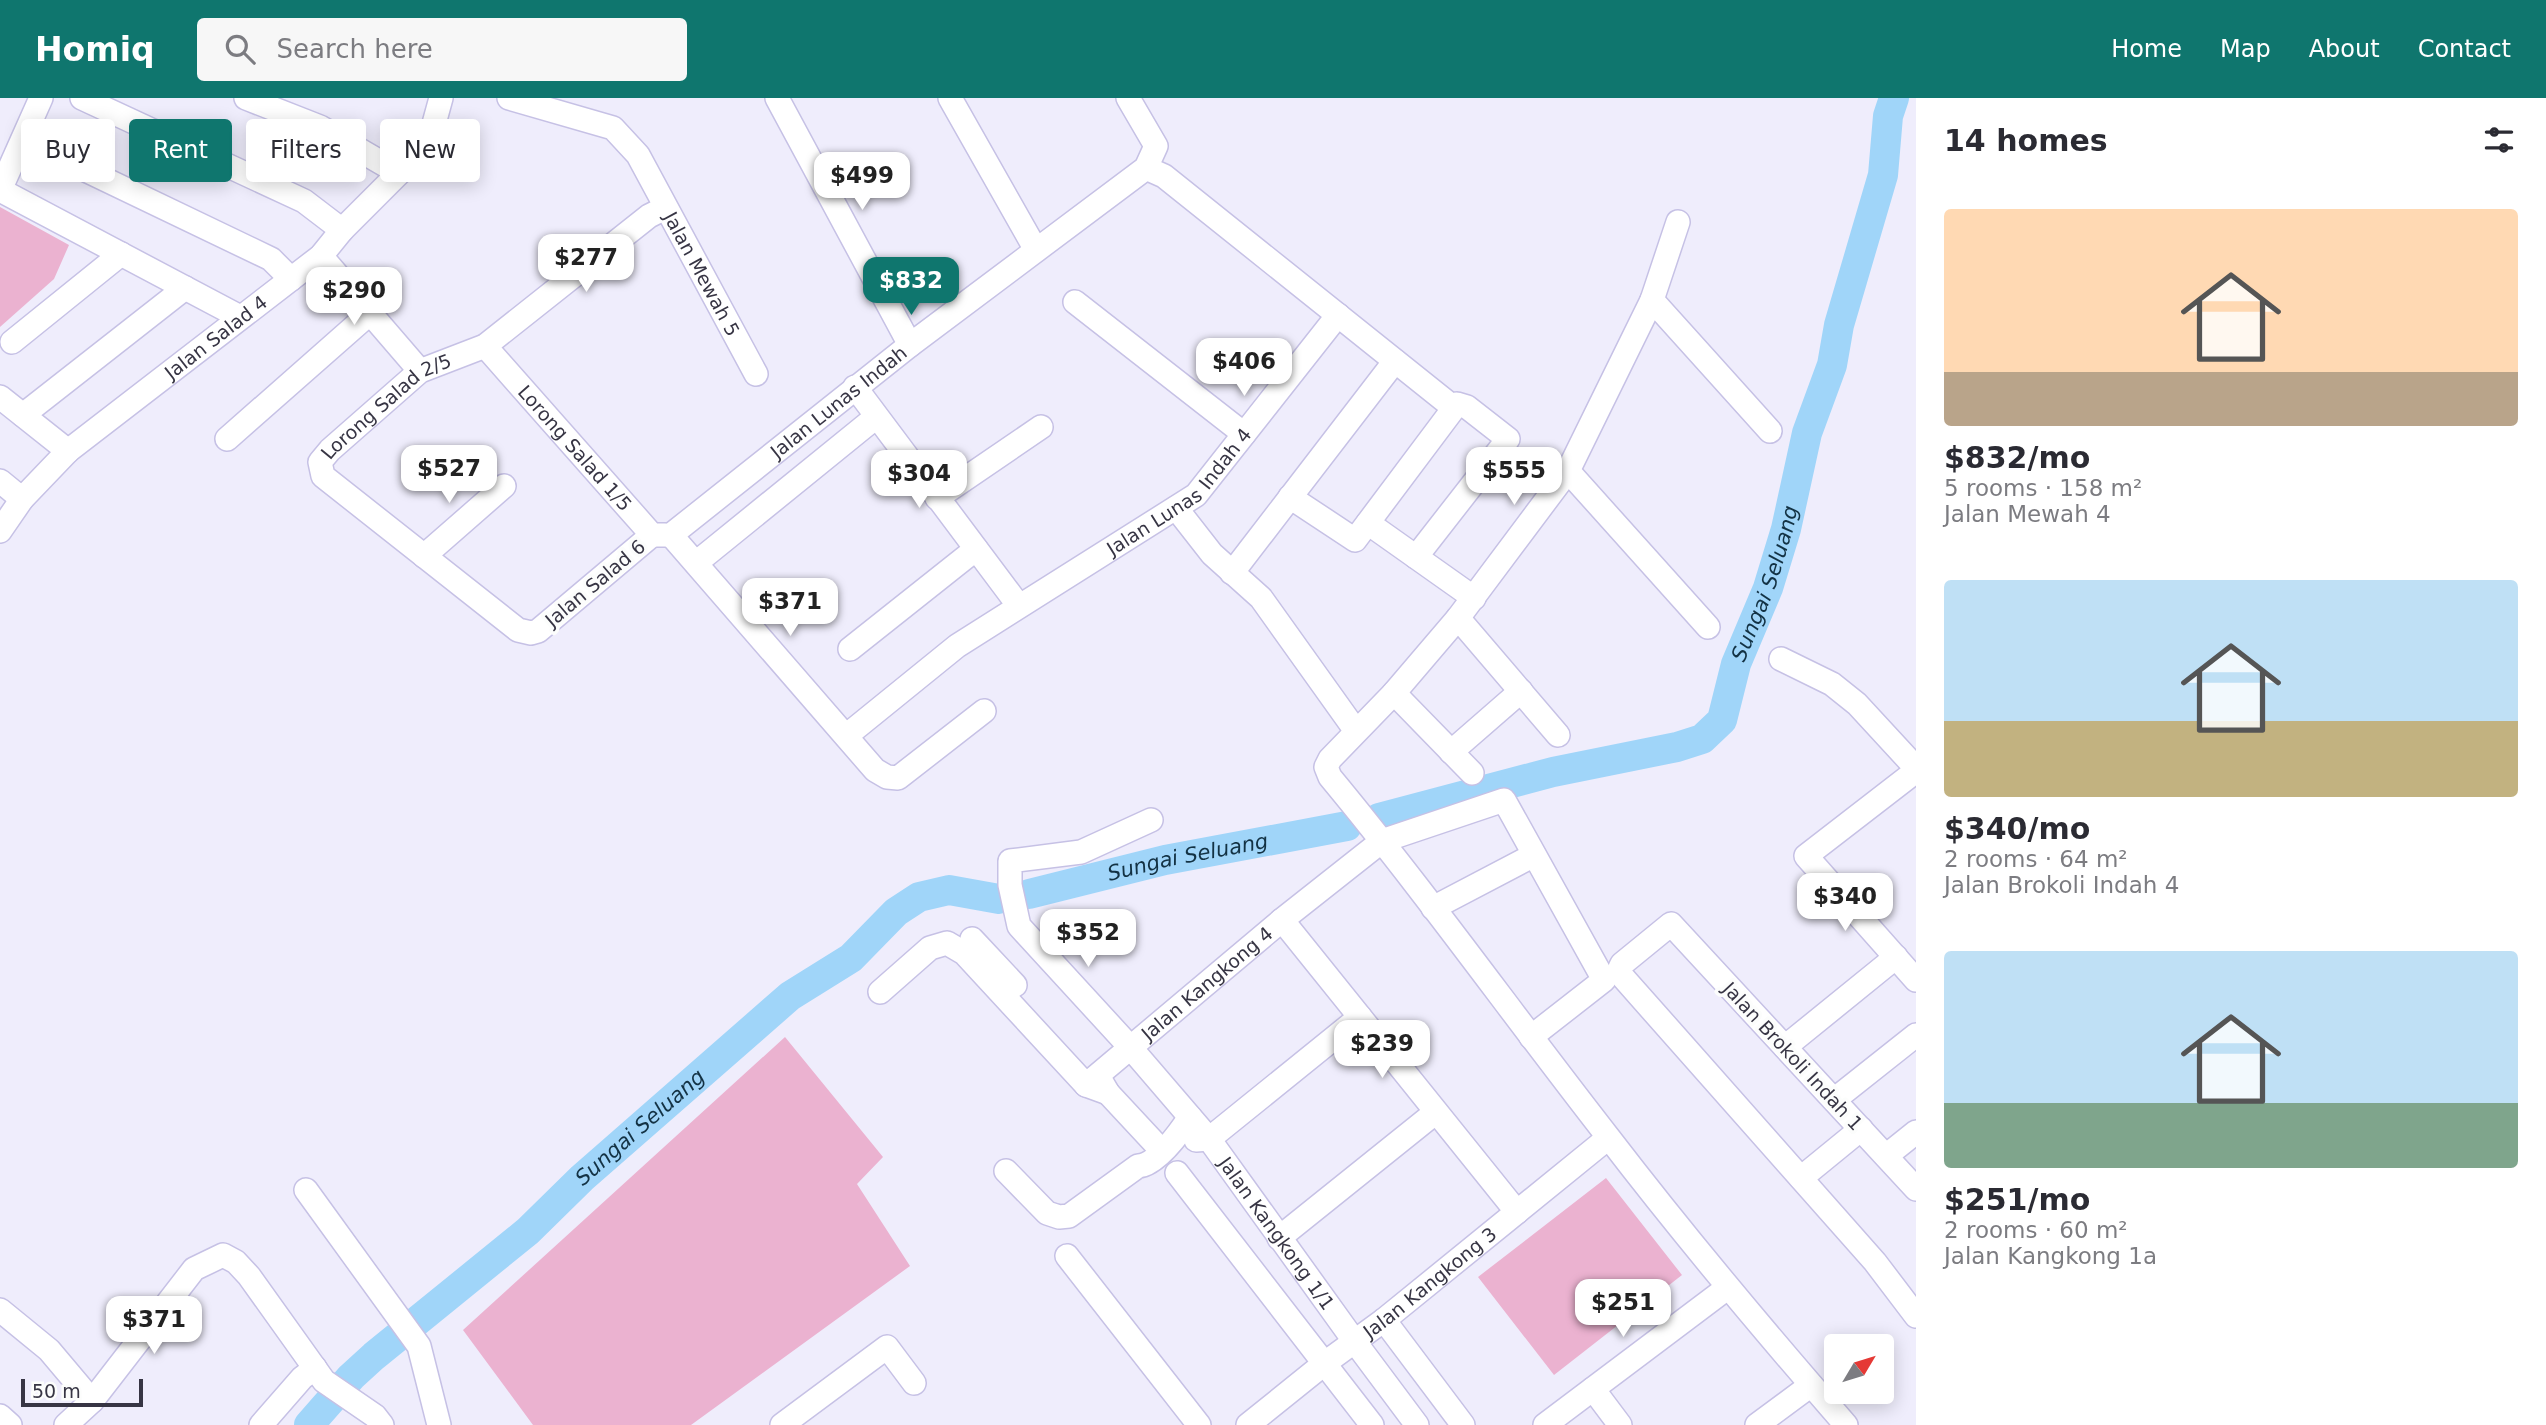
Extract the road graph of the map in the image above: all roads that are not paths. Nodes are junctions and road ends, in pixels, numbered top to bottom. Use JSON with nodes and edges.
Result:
{"nodes":[{"id":1,"x":41,"y":98,"type":"edge"},
{"id":2,"x":82,"y":98,"type":"edge"},
{"id":3,"x":246,"y":98,"type":"edge"},
{"id":4,"x":441,"y":98,"type":"edge"},
{"id":5,"x":509,"y":98,"type":"edge"},
{"id":6,"x":777,"y":98,"type":"edge"},
{"id":7,"x":950,"y":98,"type":"edge"},
{"id":8,"x":1128,"y":98,"type":"edge"},
{"id":9,"x":435,"y":119,"type":"edge"},
{"id":10,"x":14,"y":142,"type":"edge"},
{"id":11,"x":380,"y":162,"type":"edge"},
{"id":12,"x":1146,"y":168,"type":"junction"},
{"id":13,"x":390,"y":182,"type":"edge"},
{"id":14,"x":1,"y":190,"type":"edge"},
{"id":15,"x":665,"y":208,"type":"junction"},
{"id":16,"x":1678,"y":222,"type":"dead end"},
{"id":17,"x":342,"y":230,"type":"junction"},
{"id":18,"x":1036,"y":250,"type":"junction"},
{"id":19,"x":121,"y":254,"type":"junction"},
{"id":20,"x":321,"y":256,"type":"junction"},
{"id":21,"x":291,"y":279,"type":"junction"},
{"id":22,"x":185,"y":288,"type":"junction"},
{"id":23,"x":1652,"y":300,"type":"junction"},
{"id":24,"x":1075,"y":302,"type":"dead end"},
{"id":25,"x":370,"y":313,"type":"junction"},
{"id":26,"x":1338,"y":314,"type":"junction"},
{"id":27,"x":240,"y":317,"type":"junction"},
{"id":28,"x":12,"y":342,"type":"dead end"},
{"id":29,"x":910,"y":345,"type":"junction"},
{"id":30,"x":485,"y":346,"type":"junction"},
{"id":31,"x":1395,"y":361,"type":"junction"},
{"id":32,"x":420,"y":371,"type":"junction"},
{"id":33,"x":756,"y":374,"type":"dead end"},
{"id":34,"x":855,"y":387,"type":"junction"},
{"id":35,"x":0,"y":397,"type":"edge"},
{"id":36,"x":1454,"y":408,"type":"junction"},
{"id":37,"x":23,"y":415,"type":"junction"},
{"id":38,"x":876,"y":417,"type":"junction"},
{"id":39,"x":1041,"y":427,"type":"dead end"},
{"id":40,"x":1770,"y":431,"type":"dead end"},
{"id":41,"x":1244,"y":434,"type":"junction"},
{"id":42,"x":227,"y":439,"type":"dead end"},
{"id":43,"x":68,"y":451,"type":"junction"},
{"id":44,"x":1568,"y":471,"type":"junction"},
{"id":45,"x":0,"y":481,"type":"edge"},
{"id":46,"x":504,"y":486,"type":"dead end"},
{"id":47,"x":1290,"y":497,"type":"junction"},
{"id":48,"x":937,"y":498,"type":"junction"},
{"id":49,"x":22,"y":499,"type":"junction"},
{"id":50,"x":1176,"y":508,"type":"junction"},
{"id":51,"x":0,"y":531,"type":"edge"},
{"id":52,"x":1361,"y":532,"type":"junction"},
{"id":53,"x":661,"y":535,"type":"junction"},
{"id":54,"x":976,"y":549,"type":"junction"},
{"id":55,"x":424,"y":556,"type":"junction"},
{"id":56,"x":1416,"y":557,"type":"junction"},
{"id":57,"x":696,"y":563,"type":"junction"},
{"id":58,"x":1232,"y":573,"type":"junction"},
{"id":59,"x":1474,"y":598,"type":"junction"},
{"id":60,"x":1019,"y":606,"type":"junction"},
{"id":61,"x":1458,"y":618,"type":"junction"},
{"id":62,"x":1708,"y":627,"type":"dead end"},
{"id":63,"x":538,"y":631,"type":"joint"},
{"id":64,"x":850,"y":649,"type":"dead end"},
{"id":65,"x":1782,"y":659,"type":"dead end"},
{"id":66,"x":1521,"y":691,"type":"junction"},
{"id":67,"x":1394,"y":693,"type":"junction"},
{"id":68,"x":984,"y":711,"type":"dead end"},
{"id":69,"x":1356,"y":731,"type":"junction"},
{"id":70,"x":1558,"y":735,"type":"dead end"},
{"id":71,"x":846,"y":736,"type":"junction"},
{"id":72,"x":1451,"y":752,"type":"junction"},
{"id":73,"x":1916,"y":769,"type":"edge"},
{"id":74,"x":1472,"y":773,"type":"dead end"},
{"id":75,"x":1150,"y":820,"type":"dead end"},
{"id":76,"x":1378,"y":836,"type":"junction"},
{"id":77,"x":1534,"y":855,"type":"junction"},
{"id":78,"x":1433,"y":908,"type":"junction"},
{"id":79,"x":1282,"y":920,"type":"junction"},
{"id":80,"x":972,"y":939,"type":"dead end"},
{"id":81,"x":1896,"y":957,"type":"junction"},
{"id":82,"x":1916,"y":980,"type":"edge"},
{"id":83,"x":880,"y":992,"type":"dead end"},
{"id":84,"x":1360,"y":1017,"type":"junction"},
{"id":85,"x":1916,"y":1035,"type":"edge"},
{"id":86,"x":1531,"y":1037,"type":"junction"},
{"id":87,"x":1130,"y":1047,"type":"junction"},
{"id":88,"x":1785,"y":1047,"type":"junction"},
{"id":89,"x":1097,"y":1084,"type":"junction"},
{"id":90,"x":1834,"y":1100,"type":"junction"},
{"id":91,"x":1436,"y":1112,"type":"junction"},
{"id":92,"x":1191,"y":1117,"type":"junction"},
{"id":93,"x":1138,"y":1125,"type":"junction"},
{"id":94,"x":1860,"y":1129,"type":"junction"},
{"id":95,"x":1916,"y":1132,"type":"edge"},
{"id":96,"x":1608,"y":1138,"type":"junction"},
{"id":97,"x":1209,"y":1139,"type":"junction"},
{"id":98,"x":1167,"y":1147,"type":"junction"},
{"id":99,"x":1886,"y":1156,"type":"junction"},
{"id":100,"x":1138,"y":1166,"type":"junction"},
{"id":101,"x":1006,"y":1171,"type":"dead end"},
{"id":102,"x":1177,"y":1173,"type":"dead end"},
{"id":103,"x":1801,"y":1178,"type":"junction"},
{"id":104,"x":1916,"y":1189,"type":"edge"},
{"id":105,"x":306,"y":1190,"type":"dead end"},
{"id":106,"x":1517,"y":1212,"type":"junction"},
{"id":107,"x":1279,"y":1238,"type":"junction"},
{"id":108,"x":1067,"y":1256,"type":"dead end"},
{"id":109,"x":1727,"y":1288,"type":"junction"},
{"id":110,"x":0,"y":1310,"type":"edge"},
{"id":111,"x":1916,"y":1316,"type":"edge"},
{"id":112,"x":1384,"y":1320,"type":"junction"},
{"id":113,"x":1354,"y":1342,"type":"junction"},
{"id":114,"x":1325,"y":1363,"type":"junction"},
{"id":115,"x":319,"y":1374,"type":"junction"},
{"id":116,"x":914,"y":1382,"type":"dead end"},
{"id":117,"x":1811,"y":1385,"type":"junction"},
{"id":118,"x":1593,"y":1389,"type":"junction"},
{"id":119,"x":92,"y":1401,"type":"junction"},
{"id":120,"x":0,"y":1416,"type":"edge"},
{"id":121,"x":378,"y":1420,"type":"edge"},
{"id":122,"x":71,"y":1423,"type":"edge"},
{"id":123,"x":10,"y":1425,"type":"edge"},
{"id":124,"x":261,"y":1425,"type":"edge"},
{"id":125,"x":439,"y":1425,"type":"edge"},
{"id":126,"x":782,"y":1425,"type":"edge"},
{"id":127,"x":1199,"y":1425,"type":"edge"},
{"id":128,"x":1248,"y":1425,"type":"edge"},
{"id":129,"x":1372,"y":1425,"type":"edge"},
{"id":130,"x":1418,"y":1425,"type":"edge"},
{"id":131,"x":1463,"y":1425,"type":"edge"},
{"id":132,"x":1545,"y":1425,"type":"edge"},
{"id":133,"x":1620,"y":1425,"type":"edge"},
{"id":134,"x":1757,"y":1425,"type":"edge"},
{"id":135,"x":1846,"y":1425,"type":"edge"}],
"edges":[{"from":1,"to":10,"type":"street"},
{"from":2,"to":17,"type":"street"},
{"from":3,"to":11,"type":"street"},
{"from":4,"to":9,"type":"street","name":"Jalan Salad 4"},
{"from":5,"to":15,"type":"street","name":"Jalan Mewah 5"},
{"from":6,"to":29,"type":"street"},
{"from":7,"to":18,"type":"street"},
{"from":8,"to":12,"type":"street"},
{"from":10,"to":14,"type":"street"},
{"from":10,"to":21,"type":"street"},
{"from":12,"to":18,"type":"street","name":"Jalan Lunas Indah"},
{"from":12,"to":26,"type":"street"},
{"from":13,"to":17,"type":"street","name":"Jalan Salad 4"},
{"from":14,"to":19,"type":"street"},
{"from":15,"to":30,"type":"street","name":"Lorong Salad 2/5"},
{"from":15,"to":33,"type":"street","name":"Jalan Mewah 5"},
{"from":16,"to":23,"type":"street"},
{"from":17,"to":20,"type":"street","name":"Jalan Salad 4"},
{"from":18,"to":29,"type":"street","name":"Jalan Lunas Indah"},
{"from":19,"to":22,"type":"street"},
{"from":19,"to":28,"type":"street"},
{"from":20,"to":21,"type":"street","name":"Jalan Salad 4"},
{"from":20,"to":25,"type":"street"},
{"from":21,"to":27,"type":"street","name":"Jalan Salad 4"},
{"from":22,"to":27,"type":"street"},
{"from":22,"to":37,"type":"street"},
{"from":23,"to":40,"type":"street"},
{"from":23,"to":44,"type":"street"},
{"from":24,"to":41,"type":"street"},
{"from":25,"to":32,"type":"street"},
{"from":25,"to":42,"type":"street"},
{"from":26,"to":31,"type":"street"},
{"from":26,"to":41,"type":"street","name":"Jalan Lunas Indah 4"},
{"from":27,"to":43,"type":"street","name":"Jalan Salad 4"},
{"from":29,"to":34,"type":"street","name":"Jalan Lunas Indah"},
{"from":30,"to":32,"type":"street","name":"Lorong Salad 2/5"},
{"from":30,"to":53,"type":"street","name":"Lorong Salad 1/5"},
{"from":31,"to":36,"type":"street"},
{"from":31,"to":47,"type":"street"},
{"from":32,"to":55,"type":"street","name":"Lorong Salad 2/5"},
{"from":34,"to":38,"type":"street"},
{"from":34,"to":53,"type":"street","name":"Jalan Lunas Indah"},
{"from":35,"to":37,"type":"street"},
{"from":36,"to":52,"type":"street"},
{"from":36,"to":56,"type":"street"},
{"from":37,"to":43,"type":"street"},
{"from":38,"to":48,"type":"street"},
{"from":38,"to":57,"type":"street"},
{"from":39,"to":48,"type":"street"},
{"from":41,"to":50,"type":"street","name":"Jalan Lunas Indah 4"},
{"from":43,"to":49,"type":"street","name":"Jalan Salad 4"},
{"from":44,"to":59,"type":"street"},
{"from":44,"to":62,"type":"street"},
{"from":45,"to":49,"type":"street"},
{"from":46,"to":55,"type":"street"},
{"from":47,"to":52,"type":"street"},
{"from":47,"to":58,"type":"street"},
{"from":48,"to":54,"type":"street"},
{"from":49,"to":51,"type":"street","name":"Jalan Salad 4"},
{"from":50,"to":58,"type":"street"},
{"from":50,"to":60,"type":"street","name":"Jalan Lunas Indah 4"},
{"from":52,"to":56,"type":"street"},
{"from":53,"to":57,"type":"street","name":"Lorong Salad 1/5"},
{"from":53,"to":63,"type":"street","name":"Jalan Salad 6"},
{"from":54,"to":60,"type":"street"},
{"from":54,"to":64,"type":"street"},
{"from":55,"to":63,"type":"street","name":"Lorong Salad 2/5"},
{"from":56,"to":59,"type":"street"},
{"from":57,"to":71,"type":"street","name":"Lorong Salad 1/5"},
{"from":58,"to":69,"type":"street"},
{"from":59,"to":61,"type":"street"},
{"from":60,"to":71,"type":"street","name":"Jalan Lunas Indah 4"},
{"from":61,"to":66,"type":"street"},
{"from":61,"to":67,"type":"street"},
{"from":65,"to":73,"type":"street"},
{"from":66,"to":70,"type":"street"},
{"from":66,"to":72,"type":"street"},
{"from":67,"to":69,"type":"street"},
{"from":67,"to":72,"type":"street"},
{"from":68,"to":71,"type":"street","name":"Lorong Salad 1/5"},
{"from":69,"to":76,"type":"street"},
{"from":72,"to":74,"type":"street"},
{"from":73,"to":81,"type":"street"},
{"from":75,"to":87,"type":"street","name":"Jalan Kangkong 1/1"},
{"from":76,"to":77,"type":"street","name":"Jalan Kangkong 4"},
{"from":76,"to":78,"type":"street"},
{"from":76,"to":79,"type":"street","name":"Jalan Kangkong 4"},
{"from":77,"to":78,"type":"street"},
{"from":77,"to":86,"type":"street"},
{"from":78,"to":86,"type":"street"},
{"from":79,"to":84,"type":"street"},
{"from":79,"to":87,"type":"street","name":"Jalan Kangkong 4"},
{"from":80,"to":89,"type":"street"},
{"from":81,"to":82,"type":"street"},
{"from":81,"to":88,"type":"street"},
{"from":83,"to":89,"type":"street"},
{"from":84,"to":91,"type":"street"},
{"from":84,"to":97,"type":"street"},
{"from":85,"to":90,"type":"street"},
{"from":86,"to":96,"type":"street"},
{"from":87,"to":89,"type":"street","name":"Jalan Kangkong 4"},
{"from":87,"to":92,"type":"street","name":"Jalan Kangkong 1/1"},
{"from":88,"to":90,"type":"street","name":"Jalan Brokoli Indah 1"},
{"from":88,"to":103,"type":"street","name":"Jalan Brokoli Indah 1"},
{"from":89,"to":93,"type":"street"},
{"from":90,"to":94,"type":"street","name":"Jalan Brokoli Indah 1"},
{"from":91,"to":106,"type":"street"},
{"from":91,"to":107,"type":"street"},
{"from":92,"to":97,"type":"street","name":"Jalan Kangkong 1/1"},
{"from":92,"to":98,"type":"street"},
{"from":93,"to":98,"type":"street"},
{"from":93,"to":100,"type":"street"},
{"from":94,"to":99,"type":"street","name":"Jalan Brokoli Indah 1"},
{"from":94,"to":103,"type":"street"},
{"from":95,"to":99,"type":"street"},
{"from":96,"to":106,"type":"street","name":"Jalan Kangkong 3"},
{"from":96,"to":109,"type":"street"},
{"from":97,"to":98,"type":"street"},
{"from":97,"to":107,"type":"street","name":"Jalan Kangkong 1/1"},
{"from":98,"to":100,"type":"street"},
{"from":99,"to":104,"type":"street","name":"Jalan Brokoli Indah 1"},
{"from":100,"to":101,"type":"street"},
{"from":102,"to":114,"type":"street"},
{"from":103,"to":111,"type":"street"},
{"from":105,"to":125,"type":"street"},
{"from":106,"to":112,"type":"street","name":"Jalan Kangkong 3"},
{"from":107,"to":113,"type":"street","name":"Jalan Kangkong 1/1"},
{"from":108,"to":127,"type":"street"},
{"from":109,"to":117,"type":"street"},
{"from":109,"to":118,"type":"street"},
{"from":110,"to":119,"type":"street"},
{"from":112,"to":113,"type":"street","name":"Jalan Kangkong 3"},
{"from":112,"to":131,"type":"street"},
{"from":113,"to":114,"type":"street","name":"Jalan Kangkong 3"},
{"from":113,"to":130,"type":"street","name":"Jalan Kangkong 1/1"},
{"from":114,"to":128,"type":"street","name":"Jalan Kangkong 3"},
{"from":114,"to":129,"type":"street"},
{"from":115,"to":119,"type":"street"},
{"from":115,"to":121,"type":"street"},
{"from":115,"to":124,"type":"street"},
{"from":116,"to":126,"type":"street"},
{"from":117,"to":134,"type":"street"},
{"from":117,"to":135,"type":"street"},
{"from":118,"to":132,"type":"street"},
{"from":118,"to":133,"type":"street"},
{"from":119,"to":122,"type":"street"},
{"from":120,"to":123,"type":"street"}]}
